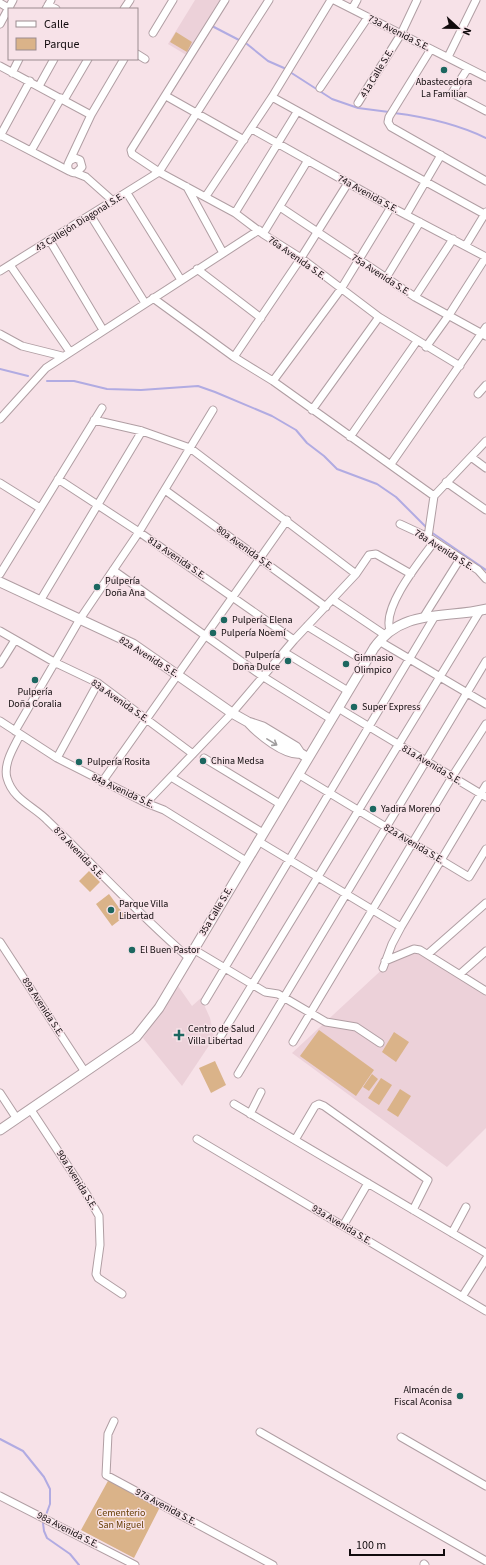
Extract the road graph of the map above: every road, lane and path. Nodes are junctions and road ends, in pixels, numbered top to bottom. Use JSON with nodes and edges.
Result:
{"nodes":[{"id":1,"x":173,"y":0,"type":"edge"},
{"id":2,"x":225,"y":0,"type":"edge"},
{"id":3,"x":269,"y":0,"type":"edge"},
{"id":4,"x":331,"y":0,"type":"edge"},
{"id":5,"x":334,"y":0,"type":"edge"},
{"id":6,"x":357,"y":0,"type":"edge"},
{"id":7,"x":417,"y":0,"type":"edge"},
{"id":8,"x":476,"y":0,"type":"edge"},
{"id":9,"x":352,"y":9,"type":"junction"},
{"id":10,"x":8,"y":12,"type":"edge"},
{"id":11,"x":368,"y":17,"type":"junction"},
{"id":12,"x":0,"y":24,"type":"edge"},
{"id":13,"x":153,"y":33,"type":"dead end"},
{"id":14,"x":401,"y":34,"type":"junction"},
{"id":15,"x":431,"y":49,"type":"junction"},
{"id":16,"x":138,"y":55,"type":"edge"},
{"id":17,"x":448,"y":57,"type":"junction"},
{"id":18,"x":145,"y":59,"type":"dead end"},
{"id":19,"x":18,"y":60,"type":"edge"},
{"id":20,"x":53,"y":60,"type":"edge"},
{"id":21,"x":87,"y":60,"type":"edge"},
{"id":22,"x":123,"y":60,"type":"edge"},
{"id":23,"x":0,"y":66,"type":"edge"},
{"id":24,"x":468,"y":68,"type":"junction"},
{"id":25,"x":12,"y":73,"type":"junction"},
{"id":26,"x":486,"y":77,"type":"edge"},
{"id":27,"x":30,"y":81,"type":"junction"},
{"id":28,"x":39,"y":86,"type":"junction"},
{"id":29,"x":320,"y":88,"type":"dead end"},
{"id":30,"x":166,"y":96,"type":"junction"},
{"id":31,"x":272,"y":97,"type":"junction"},
{"id":32,"x":62,"y":99,"type":"junction"},
{"id":33,"x":358,"y":104,"type":"dead end"},
{"id":34,"x":486,"y":111,"type":"edge"},
{"id":35,"x":297,"y":112,"type":"junction"},
{"id":36,"x":196,"y":114,"type":"junction"},
{"id":37,"x":92,"y":116,"type":"junction"},
{"id":38,"x":252,"y":129,"type":"junction"},
{"id":39,"x":0,"y":135,"type":"edge"},
{"id":40,"x":244,"y":140,"type":"junction"},
{"id":41,"x":278,"y":143,"type":"junction"},
{"id":42,"x":31,"y":151,"type":"junction"},
{"id":43,"x":441,"y":155,"type":"junction"},
{"id":44,"x":308,"y":160,"type":"junction"},
{"id":45,"x":75,"y":161,"type":"junction"},
{"id":46,"x":58,"y":165,"type":"junction"},
{"id":47,"x":73,"y":172,"type":"junction"},
{"id":48,"x":159,"y":172,"type":"junction"},
{"id":49,"x":86,"y":177,"type":"junction"},
{"id":50,"x":486,"y":181,"type":"edge"},
{"id":51,"x":425,"y":182,"type":"junction"},
{"id":52,"x":348,"y":183,"type":"junction"},
{"id":53,"x":187,"y":187,"type":"junction"},
{"id":54,"x":127,"y":193,"type":"junction"},
{"id":55,"x":206,"y":196,"type":"junction"},
{"id":56,"x":113,"y":201,"type":"junction"},
{"id":57,"x":280,"y":207,"type":"junction"},
{"id":58,"x":391,"y":207,"type":"junction"},
{"id":59,"x":235,"y":213,"type":"junction"},
{"id":60,"x":486,"y":214,"type":"edge"},
{"id":61,"x":406,"y":215,"type":"junction"},
{"id":62,"x":91,"y":216,"type":"junction"},
{"id":63,"x":420,"y":222,"type":"junction"},
{"id":64,"x":318,"y":231,"type":"junction"},
{"id":65,"x":261,"y":232,"type":"junction"},
{"id":66,"x":453,"y":239,"type":"junction"},
{"id":67,"x":50,"y":241,"type":"junction"},
{"id":68,"x":466,"y":245,"type":"junction"},
{"id":69,"x":223,"y":253,"type":"junction"},
{"id":70,"x":486,"y":257,"type":"edge"},
{"id":71,"x":301,"y":258,"type":"junction"},
{"id":72,"x":358,"y":260,"type":"junction"},
{"id":73,"x":10,"y":265,"type":"junction"},
{"id":74,"x":197,"y":269,"type":"junction"},
{"id":75,"x":0,"y":271,"type":"edge"},
{"id":76,"x":386,"y":278,"type":"junction"},
{"id":77,"x":181,"y":280,"type":"junction"},
{"id":78,"x":341,"y":289,"type":"junction"},
{"id":79,"x":414,"y":297,"type":"junction"},
{"id":80,"x":154,"y":298,"type":"junction"},
{"id":81,"x":145,"y":303,"type":"junction"},
{"id":82,"x":449,"y":315,"type":"junction"},
{"id":83,"x":379,"y":317,"type":"junction"},
{"id":84,"x":261,"y":318,"type":"junction"},
{"id":85,"x":103,"y":330,"type":"junction"},
{"id":86,"x":485,"y":332,"type":"edge"},
{"id":87,"x":0,"y":334,"type":"edge"},
{"id":88,"x":417,"y":341,"type":"junction"},
{"id":89,"x":426,"y":346,"type":"junction"},
{"id":90,"x":70,"y":352,"type":"junction"},
{"id":91,"x":62,"y":356,"type":"junction"},
{"id":92,"x":234,"y":357,"type":"junction"},
{"id":93,"x":460,"y":366,"type":"junction"},
{"id":94,"x":273,"y":381,"type":"junction"},
{"id":95,"x":486,"y":384,"type":"edge"},
{"id":96,"x":478,"y":394,"type":"dead end"},
{"id":97,"x":102,"y":408,"type":"dead end"},
{"id":98,"x":213,"y":410,"type":"dead end"},
{"id":99,"x":312,"y":410,"type":"junction"},
{"id":100,"x":0,"y":419,"type":"edge"},
{"id":101,"x":94,"y":420,"type":"junction"},
{"id":102,"x":142,"y":431,"type":"junction"},
{"id":103,"x":350,"y":437,"type":"junction"},
{"id":104,"x":486,"y":441,"type":"edge"},
{"id":105,"x":190,"y":448,"type":"junction"},
{"id":106,"x":471,"y":456,"type":"junction"},
{"id":107,"x":391,"y":464,"type":"junction"},
{"id":108,"x":486,"y":468,"type":"edge"},
{"id":109,"x":58,"y":479,"type":"junction"},
{"id":110,"x":446,"y":482,"type":"junction"},
{"id":111,"x":0,"y":484,"type":"edge"},
{"id":112,"x":165,"y":490,"type":"junction"},
{"id":113,"x":434,"y":496,"type":"junction"},
{"id":114,"x":99,"y":505,"type":"junction"},
{"id":115,"x":40,"y":508,"type":"junction"},
{"id":116,"x":486,"y":510,"type":"edge"},
{"id":117,"x":287,"y":520,"type":"junction"},
{"id":118,"x":400,"y":524,"type":"dead end"},
{"id":119,"x":139,"y":532,"type":"junction"},
{"id":120,"x":428,"y":537,"type":"junction"},
{"id":121,"x":434,"y":542,"type":"junction"},
{"id":122,"x":260,"y":559,"type":"junction"},
{"id":123,"x":460,"y":560,"type":"junction"},
{"id":124,"x":113,"y":570,"type":"junction"},
{"id":125,"x":0,"y":574,"type":"edge"},
{"id":126,"x":356,"y":574,"type":"junction"},
{"id":127,"x":410,"y":574,"type":"junction"},
{"id":128,"x":486,"y":579,"type":"edge"},
{"id":129,"x":0,"y":582,"type":"edge"},
{"id":130,"x":233,"y":596,"type":"junction"},
{"id":131,"x":333,"y":600,"type":"junction"},
{"id":132,"x":40,"y":601,"type":"junction"},
{"id":133,"x":326,"y":607,"type":"junction"},
{"id":134,"x":483,"y":610,"type":"edge"},
{"id":135,"x":435,"y":616,"type":"junction"},
{"id":136,"x":423,"y":618,"type":"junction"},
{"id":137,"x":80,"y":619,"type":"junction"},
{"id":138,"x":307,"y":626,"type":"junction"},
{"id":139,"x":0,"y":631,"type":"edge"},
{"id":140,"x":385,"y":635,"type":"junction"},
{"id":141,"x":206,"y":636,"type":"junction"},
{"id":142,"x":15,"y":640,"type":"junction"},
{"id":143,"x":294,"y":640,"type":"junction"},
{"id":144,"x":284,"y":652,"type":"junction"},
{"id":145,"x":356,"y":656,"type":"dead end"},
{"id":146,"x":411,"y":659,"type":"junction"},
{"id":147,"x":486,"y":661,"type":"edge"},
{"id":148,"x":54,"y":662,"type":"junction"},
{"id":149,"x":0,"y":664,"type":"edge"},
{"id":150,"x":178,"y":675,"type":"junction"},
{"id":151,"x":262,"y":676,"type":"junction"},
{"id":152,"x":439,"y":676,"type":"junction"},
{"id":153,"x":98,"y":683,"type":"junction"},
{"id":154,"x":348,"y":692,"type":"junction"},
{"id":155,"x":467,"y":693,"type":"junction"},
{"id":156,"x":486,"y":704,"type":"edge"},
{"id":157,"x":338,"y":708,"type":"junction"},
{"id":158,"x":232,"y":713,"type":"junction"},
{"id":159,"x":147,"y":719,"type":"junction"},
{"id":160,"x":331,"y":719,"type":"junction"},
{"id":161,"x":0,"y":721,"type":"edge"},
{"id":162,"x":486,"y":724,"type":"edge"},
{"id":163,"x":370,"y":727,"type":"junction"},
{"id":164,"x":18,"y":733,"type":"junction"},
{"id":165,"x":398,"y":744,"type":"junction"},
{"id":166,"x":193,"y":754,"type":"junction"},
{"id":167,"x":304,"y":756,"type":"junction"},
{"id":168,"x":57,"y":758,"type":"junction"},
{"id":169,"x":204,"y":758,"type":"dead end"},
{"id":170,"x":426,"y":761,"type":"junction"},
{"id":171,"x":298,"y":774,"type":"junction"},
{"id":172,"x":171,"y":777,"type":"junction"},
{"id":173,"x":452,"y":777,"type":"junction"},
{"id":174,"x":102,"y":782,"type":"junction"},
{"id":175,"x":486,"y":786,"type":"edge"},
{"id":176,"x":330,"y":794,"type":"junction"},
{"id":177,"x":483,"y":796,"type":"edge"},
{"id":178,"x":146,"y":804,"type":"junction"},
{"id":179,"x":280,"y":804,"type":"junction"},
{"id":180,"x":358,"y":811,"type":"junction"},
{"id":181,"x":386,"y":827,"type":"junction"},
{"id":182,"x":263,"y":833,"type":"junction"},
{"id":183,"x":258,"y":841,"type":"junction"},
{"id":184,"x":412,"y":843,"type":"junction"},
{"id":185,"x":486,"y":849,"type":"edge"},
{"id":186,"x":290,"y":860,"type":"junction"},
{"id":187,"x":441,"y":860,"type":"junction"},
{"id":188,"x":246,"y":861,"type":"junction"},
{"id":189,"x":319,"y":878,"type":"junction"},
{"id":190,"x":346,"y":894,"type":"junction"},
{"id":191,"x":486,"y":904,"type":"edge"},
{"id":192,"x":372,"y":910,"type":"junction"},
{"id":193,"x":401,"y":927,"type":"junction"},
{"id":194,"x":0,"y":942,"type":"edge"},
{"id":195,"x":193,"y":949,"type":"junction"},
{"id":196,"x":486,"y":951,"type":"edge"},
{"id":197,"x":428,"y":954,"type":"junction"},
{"id":198,"x":188,"y":957,"type":"junction"},
{"id":199,"x":226,"y":968,"type":"junction"},
{"id":200,"x":460,"y":974,"type":"junction"},
{"id":201,"x":253,"y":984,"type":"junction"},
{"id":202,"x":486,"y":990,"type":"edge"},
{"id":203,"x":284,"y":997,"type":"junction"},
{"id":204,"x":205,"y":1001,"type":"dead end"},
{"id":205,"x":310,"y":1013,"type":"junction"},
{"id":206,"x":219,"y":1039,"type":"dead end"},
{"id":207,"x":293,"y":1042,"type":"dead end"},
{"id":208,"x":380,"y":1044,"type":"dead end"},
{"id":209,"x":85,"y":1072,"type":"junction"},
{"id":210,"x":238,"y":1074,"type":"dead end"},
{"id":211,"x":261,"y":1092,"type":"dead end"},
{"id":212,"x":0,"y":1093,"type":"edge"},
{"id":213,"x":234,"y":1104,"type":"dead end"},
{"id":214,"x":31,"y":1110,"type":"junction"},
{"id":215,"x":250,"y":1114,"type":"junction"},
{"id":216,"x":17,"y":1119,"type":"junction"},
{"id":217,"x":0,"y":1130,"type":"edge"},
{"id":218,"x":197,"y":1139,"type":"dead end"},
{"id":219,"x":295,"y":1140,"type":"junction"},
{"id":220,"x":368,"y":1183,"type":"junction"},
{"id":221,"x":466,"y":1207,"type":"dead end"},
{"id":222,"x":413,"y":1210,"type":"junction"},
{"id":223,"x":343,"y":1226,"type":"junction"},
{"id":224,"x":452,"y":1233,"type":"junction"},
{"id":225,"x":486,"y":1253,"type":"edge"},
{"id":226,"x":486,"y":1259,"type":"edge"},
{"id":227,"x":122,"y":1294,"type":"dead end"},
{"id":228,"x":462,"y":1297,"type":"junction"},
{"id":229,"x":486,"y":1311,"type":"edge"},
{"id":230,"x":114,"y":1421,"type":"dead end"},
{"id":231,"x":260,"y":1432,"type":"dead end"},
{"id":232,"x":401,"y":1437,"type":"dead end"},
{"id":233,"x":486,"y":1486,"type":"edge"},
{"id":234,"x":0,"y":1496,"type":"edge"},
{"id":235,"x":486,"y":1561,"type":"edge"},
{"id":236,"x":135,"y":1565,"type":"edge"},
{"id":237,"x":273,"y":1565,"type":"edge"}],
"edges":[{"from":1,"to":13,"type":"street"},
{"from":2,"to":30,"type":"street"},
{"from":3,"to":36,"type":"street"},
{"from":4,"to":31,"type":"street"},
{"from":5,"to":9,"type":"street","name":"73a Avenida S.E."},
{"from":6,"to":9,"type":"street"},
{"from":7,"to":14,"type":"street","name":"41a Calle S.E."},
{"from":8,"to":17,"type":"street"},
{"from":9,"to":11,"type":"street","name":"73a Avenida S.E."},
{"from":10,"to":12,"type":"street"},
{"from":11,"to":14,"type":"street","name":"73a Avenida S.E."},
{"from":11,"to":29,"type":"street"},
{"from":14,"to":15,"type":"street","name":"73a Avenida S.E."},
{"from":14,"to":33,"type":"street","name":"41a Calle S.E."},
{"from":15,"to":17,"type":"street","name":"73a Avenida S.E."},
{"from":15,"to":43,"type":"street"},
{"from":16,"to":18,"type":"street"},
{"from":17,"to":24,"type":"street","name":"73a Avenida S.E."},
{"from":19,"to":25,"type":"street"},
{"from":20,"to":28,"type":"street"},
{"from":21,"to":32,"type":"street"},
{"from":22,"to":37,"type":"street"},
{"from":23,"to":25,"type":"street"},
{"from":24,"to":26,"type":"street","name":"73a Avenida S.E."},
{"from":24,"to":34,"type":"street"},
{"from":25,"to":27,"type":"street"},
{"from":27,"to":28,"type":"street"},
{"from":27,"to":39,"type":"street"},
{"from":28,"to":32,"type":"street"},
{"from":30,"to":36,"type":"street"},
{"from":30,"to":48,"type":"street","name":"76a Avenida S.E."},
{"from":31,"to":35,"type":"street"},
{"from":31,"to":38,"type":"street"},
{"from":32,"to":37,"type":"street"},
{"from":32,"to":42,"type":"street"},
{"from":35,"to":41,"type":"street"},
{"from":35,"to":51,"type":"street"},
{"from":36,"to":40,"type":"street"},
{"from":36,"to":48,"type":"street"},
{"from":37,"to":45,"type":"street"},
{"from":38,"to":40,"type":"street"},
{"from":38,"to":41,"type":"street","name":"74a Avenida S.E."},
{"from":39,"to":42,"type":"street"},
{"from":40,"to":55,"type":"street"},
{"from":41,"to":44,"type":"street","name":"74a Avenida S.E."},
{"from":41,"to":59,"type":"street"},
{"from":42,"to":46,"type":"street"},
{"from":43,"to":50,"type":"street"},
{"from":43,"to":51,"type":"street"},
{"from":44,"to":52,"type":"street","name":"74a Avenida S.E."},
{"from":44,"to":57,"type":"street"},
{"from":45,"to":46,"type":"street"},
{"from":45,"to":47,"type":"street"},
{"from":45,"to":47,"type":"street"},
{"from":45,"to":49,"type":"street"},
{"from":46,"to":47,"type":"street"},
{"from":47,"to":49,"type":"street"},
{"from":48,"to":53,"type":"street","name":"76a Avenida S.E."},
{"from":48,"to":54,"type":"street","name":"43 Callejón Diagonal S.E."},
{"from":49,"to":56,"type":"street"},
{"from":51,"to":60,"type":"street"},
{"from":51,"to":61,"type":"street"},
{"from":52,"to":58,"type":"street","name":"74a Avenida S.E."},
{"from":52,"to":64,"type":"street"},
{"from":53,"to":55,"type":"street","name":"76a Avenida S.E."},
{"from":53,"to":69,"type":"street"},
{"from":54,"to":56,"type":"street","name":"43 Callejón Diagonal S.E."},
{"from":54,"to":77,"type":"street"},
{"from":55,"to":59,"type":"street","name":"76a Avenida S.E."},
{"from":56,"to":62,"type":"street","name":"43 Callejón Diagonal S.E."},
{"from":57,"to":64,"type":"street","name":"75a Avenida S.E."},
{"from":57,"to":65,"type":"street"},
{"from":58,"to":61,"type":"street","name":"74a Avenida S.E."},
{"from":58,"to":72,"type":"street"},
{"from":59,"to":65,"type":"street","name":"76a Avenida S.E."},
{"from":60,"to":68,"type":"street"},
{"from":61,"to":63,"type":"street","name":"74a Avenida S.E."},
{"from":62,"to":67,"type":"street","name":"43 Callejón Diagonal S.E."},
{"from":62,"to":81,"type":"street"},
{"from":63,"to":66,"type":"street","name":"74a Avenida S.E."},
{"from":63,"to":76,"type":"street"},
{"from":64,"to":71,"type":"street"},
{"from":64,"to":72,"type":"street","name":"75a Avenida S.E."},
{"from":65,"to":69,"type":"street"},
{"from":65,"to":71,"type":"street","name":"76a Avenida S.E."},
{"from":66,"to":68,"type":"street","name":"74a Avenida S.E."},
{"from":66,"to":79,"type":"street"},
{"from":67,"to":73,"type":"street","name":"43 Callejón Diagonal S.E."},
{"from":67,"to":85,"type":"street"},
{"from":68,"to":70,"type":"street","name":"74a Avenida S.E."},
{"from":69,"to":74,"type":"street"},
{"from":70,"to":82,"type":"street"},
{"from":71,"to":78,"type":"street","name":"76a Avenida S.E."},
{"from":71,"to":84,"type":"street"},
{"from":72,"to":76,"type":"street","name":"75a Avenida S.E."},
{"from":72,"to":78,"type":"street"},
{"from":73,"to":75,"type":"street","name":"43 Callejón Diagonal S.E."},
{"from":73,"to":90,"type":"street"},
{"from":74,"to":77,"type":"street"},
{"from":74,"to":84,"type":"street"},
{"from":76,"to":79,"type":"street","name":"75a Avenida S.E."},
{"from":77,"to":80,"type":"street"},
{"from":78,"to":83,"type":"street","name":"76a Avenida S.E."},
{"from":78,"to":94,"type":"street"},
{"from":79,"to":82,"type":"street","name":"75a Avenida S.E."},
{"from":80,"to":81,"type":"street"},
{"from":80,"to":92,"type":"street"},
{"from":81,"to":85,"type":"street"},
{"from":82,"to":86,"type":"street","name":"75a Avenida S.E."},
{"from":82,"to":89,"type":"street"},
{"from":83,"to":88,"type":"street","name":"76a Avenida S.E."},
{"from":83,"to":99,"type":"street"},
{"from":84,"to":92,"type":"street"},
{"from":85,"to":90,"type":"street"},
{"from":86,"to":93,"type":"street"},
{"from":87,"to":91,"type":"street"},
{"from":88,"to":89,"type":"street","name":"76a Avenida S.E."},
{"from":88,"to":103,"type":"street"},
{"from":89,"to":93,"type":"street","name":"76a Avenida S.E."},
{"from":90,"to":91,"type":"street"},
{"from":91,"to":100,"type":"street"},
{"from":92,"to":94,"type":"street"},
{"from":93,"to":107,"type":"street"},
{"from":94,"to":99,"type":"street"},
{"from":95,"to":96,"type":"street"},
{"from":97,"to":101,"type":"street"},
{"from":98,"to":105,"type":"street","name":"87a Avenida S.E."},
{"from":99,"to":103,"type":"street"},
{"from":101,"to":102,"type":"street"},
{"from":101,"to":109,"type":"street"},
{"from":102,"to":105,"type":"street"},
{"from":102,"to":114,"type":"street"},
{"from":103,"to":107,"type":"street"},
{"from":104,"to":106,"type":"street"},
{"from":105,"to":112,"type":"street","name":"87a Avenida S.E."},
{"from":105,"to":117,"type":"street"},
{"from":106,"to":108,"type":"street"},
{"from":106,"to":110,"type":"street"},
{"from":107,"to":113,"type":"street"},
{"from":109,"to":114,"type":"street","name":"81a Avenida S.E."},
{"from":109,"to":115,"type":"street"},
{"from":110,"to":113,"type":"street"},
{"from":110,"to":116,"type":"street"},
{"from":111,"to":115,"type":"street"},
{"from":112,"to":119,"type":"street","name":"87a Avenida S.E."},
{"from":112,"to":122,"type":"street","name":"80a Avenida S.E."},
{"from":113,"to":120,"type":"street"},
{"from":114,"to":119,"type":"street","name":"81a Avenida S.E."},
{"from":114,"to":132,"type":"street"},
{"from":115,"to":125,"type":"street"},
{"from":117,"to":122,"type":"street"},
{"from":117,"to":126,"type":"street"},
{"from":118,"to":120,"type":"street","name":"78a Avenida S.E."},
{"from":119,"to":124,"type":"street","name":"87a Avenida S.E."},
{"from":119,"to":130,"type":"street","name":"81a Avenida S.E."},
{"from":120,"to":121,"type":"street","name":"78a Avenida S.E."},
{"from":121,"to":123,"type":"street","name":"78a Avenida S.E."},
{"from":121,"to":127,"type":"street"},
{"from":122,"to":130,"type":"street"},
{"from":122,"to":133,"type":"street","name":"80a Avenida S.E."},
{"from":123,"to":128,"type":"street","name":"78a Avenida S.E."},
{"from":123,"to":136,"type":"street"},
{"from":124,"to":137,"type":"street","name":"87a Avenida S.E."},
{"from":124,"to":141,"type":"street"},
{"from":126,"to":127,"type":"street"},
{"from":126,"to":131,"type":"street"},
{"from":127,"to":140,"type":"street"},
{"from":129,"to":132,"type":"street","name":"82a Avenida S.E."},
{"from":130,"to":141,"type":"street"},
{"from":130,"to":143,"type":"street","name":"81a Avenida S.E."},
{"from":131,"to":133,"type":"street"},
{"from":131,"to":140,"type":"street"},
{"from":132,"to":137,"type":"street","name":"82a Avenida S.E."},
{"from":133,"to":138,"type":"street"},
{"from":134,"to":135,"type":"street"},
{"from":134,"to":152,"type":"street"},
{"from":135,"to":136,"type":"street"},
{"from":135,"to":146,"type":"street"},
{"from":136,"to":140,"type":"street"},
{"from":137,"to":148,"type":"street","name":"87a Avenida S.E."},
{"from":137,"to":150,"type":"street","name":"82a Avenida S.E."},
{"from":138,"to":143,"type":"street"},
{"from":138,"to":145,"type":"street"},
{"from":139,"to":142,"type":"street","name":"83a Avenida S.E."},
{"from":140,"to":146,"type":"street"},
{"from":140,"to":154,"type":"street","name":"35a Calle S.E."},
{"from":141,"to":150,"type":"street"},
{"from":141,"to":151,"type":"street"},
{"from":142,"to":148,"type":"street","name":"83a Avenida S.E."},
{"from":142,"to":149,"type":"street"},
{"from":143,"to":144,"type":"street"},
{"from":144,"to":151,"type":"street"},
{"from":144,"to":154,"type":"street"},
{"from":146,"to":152,"type":"street"},
{"from":146,"to":163,"type":"street"},
{"from":147,"to":155,"type":"street"},
{"from":148,"to":153,"type":"street","name":"83a Avenida S.E."},
{"from":148,"to":164,"type":"street","name":"87a Avenida S.E."},
{"from":150,"to":158,"type":"street","name":"82a Avenida S.E."},
{"from":150,"to":159,"type":"street"},
{"from":151,"to":158,"type":"street"},
{"from":151,"to":160,"type":"street"},
{"from":152,"to":155,"type":"street"},
{"from":152,"to":165,"type":"street"},
{"from":153,"to":159,"type":"street","name":"83a Avenida S.E."},
{"from":153,"to":168,"type":"street"},
{"from":154,"to":157,"type":"street","name":"35a Calle S.E."},
{"from":155,"to":156,"type":"street"},
{"from":155,"to":170,"type":"street"},
{"from":157,"to":160,"type":"street","name":"35a Calle S.E."},
{"from":157,"to":163,"type":"street","name":"81a Avenida S.E."},
{"from":158,"to":166,"type":"street"},
{"from":158,"to":167,"type":"street","name":"82a Avenida S.E."},
{"from":159,"to":166,"type":"street","name":"83a Avenida S.E."},
{"from":159,"to":174,"type":"street"},
{"from":160,"to":167,"type":"street","name":"35a Calle S.E."},
{"from":161,"to":164,"type":"street","name":"84a Avenida S.E."},
{"from":162,"to":173,"type":"street"},
{"from":163,"to":165,"type":"street","name":"81a Avenida S.E."},
{"from":163,"to":176,"type":"street"},
{"from":164,"to":168,"type":"street","name":"84a Avenida S.E."},
{"from":164,"to":198,"type":"street","name":"87a Avenida S.E."},
{"from":165,"to":170,"type":"street","name":"81a Avenida S.E."},
{"from":165,"to":180,"type":"street"},
{"from":166,"to":172,"type":"street"},
{"from":167,"to":171,"type":"street","name":"35a Calle S.E."},
{"from":168,"to":174,"type":"street","name":"84a Avenida S.E."},
{"from":169,"to":179,"type":"street"},
{"from":170,"to":173,"type":"street","name":"81a Avenida S.E."},
{"from":170,"to":181,"type":"street"},
{"from":171,"to":176,"type":"street","name":"82a Avenida S.E."},
{"from":171,"to":179,"type":"street","name":"35a Calle S.E."},
{"from":172,"to":178,"type":"street"},
{"from":172,"to":182,"type":"street"},
{"from":173,"to":177,"type":"street","name":"81a Avenida S.E."},
{"from":173,"to":184,"type":"street"},
{"from":174,"to":178,"type":"street","name":"84a Avenida S.E."},
{"from":175,"to":177,"type":"street"},
{"from":176,"to":180,"type":"street","name":"82a Avenida S.E."},
{"from":176,"to":186,"type":"street"},
{"from":177,"to":187,"type":"street"},
{"from":178,"to":188,"type":"street","name":"84a Avenida S.E."},
{"from":179,"to":182,"type":"street","name":"35a Calle S.E."},
{"from":180,"to":181,"type":"street","name":"82a Avenida S.E."},
{"from":180,"to":189,"type":"street"},
{"from":181,"to":184,"type":"street","name":"82a Avenida S.E."},
{"from":181,"to":190,"type":"street"},
{"from":182,"to":183,"type":"street","name":"35a Calle S.E."},
{"from":183,"to":186,"type":"street"},
{"from":183,"to":188,"type":"street","name":"35a Calle S.E."},
{"from":184,"to":187,"type":"street","name":"82a Avenida S.E."},
{"from":184,"to":192,"type":"street"},
{"from":185,"to":187,"type":"street","name":"82a Avenida S.E."},
{"from":186,"to":189,"type":"street"},
{"from":186,"to":199,"type":"street"},
{"from":187,"to":193,"type":"street"},
{"from":188,"to":195,"type":"street","name":"35a Calle S.E."},
{"from":189,"to":190,"type":"street"},
{"from":189,"to":201,"type":"street"},
{"from":190,"to":192,"type":"street"},
{"from":190,"to":203,"type":"street"},
{"from":191,"to":197,"type":"street"},
{"from":192,"to":193,"type":"street"},
{"from":192,"to":205,"type":"street"},
{"from":193,"to":197,"type":"street"},
{"from":194,"to":209,"type":"street","name":"89a Avenida S.E."},
{"from":195,"to":198,"type":"street","name":"35a Calle S.E."},
{"from":195,"to":199,"type":"street"},
{"from":196,"to":200,"type":"street"},
{"from":197,"to":200,"type":"street"},
{"from":198,"to":209,"type":"street","name":"35a Calle S.E."},
{"from":199,"to":201,"type":"street"},
{"from":199,"to":204,"type":"street"},
{"from":200,"to":202,"type":"street"},
{"from":201,"to":203,"type":"street"},
{"from":201,"to":206,"type":"street"},
{"from":203,"to":205,"type":"street"},
{"from":203,"to":210,"type":"street"},
{"from":205,"to":207,"type":"street"},
{"from":205,"to":208,"type":"street"},
{"from":209,"to":214,"type":"street","name":"35a Calle S.E."},
{"from":211,"to":215,"type":"street"},
{"from":212,"to":216,"type":"street"},
{"from":213,"to":215,"type":"street"},
{"from":214,"to":216,"type":"street","name":"35a Calle S.E."},
{"from":214,"to":227,"type":"street","name":"90a Avenida S.E."},
{"from":215,"to":219,"type":"street"},
{"from":216,"to":217,"type":"street","name":"35a Calle S.E."},
{"from":218,"to":223,"type":"street","name":"93a Avenida S.E."},
{"from":219,"to":220,"type":"street"},
{"from":219,"to":222,"type":"street"},
{"from":220,"to":222,"type":"street"},
{"from":220,"to":223,"type":"street"},
{"from":221,"to":224,"type":"street"},
{"from":222,"to":224,"type":"street"},
{"from":223,"to":228,"type":"street","name":"93a Avenida S.E."},
{"from":224,"to":225,"type":"street"},
{"from":226,"to":228,"type":"street"},
{"from":228,"to":229,"type":"street","name":"93a Avenida S.E."},
{"from":230,"to":237,"type":"street","name":"97a Avenida S.E."},
{"from":231,"to":235,"type":"street"},
{"from":232,"to":233,"type":"street"},
{"from":234,"to":236,"type":"street","name":"98a Avenida S.E."}]}
